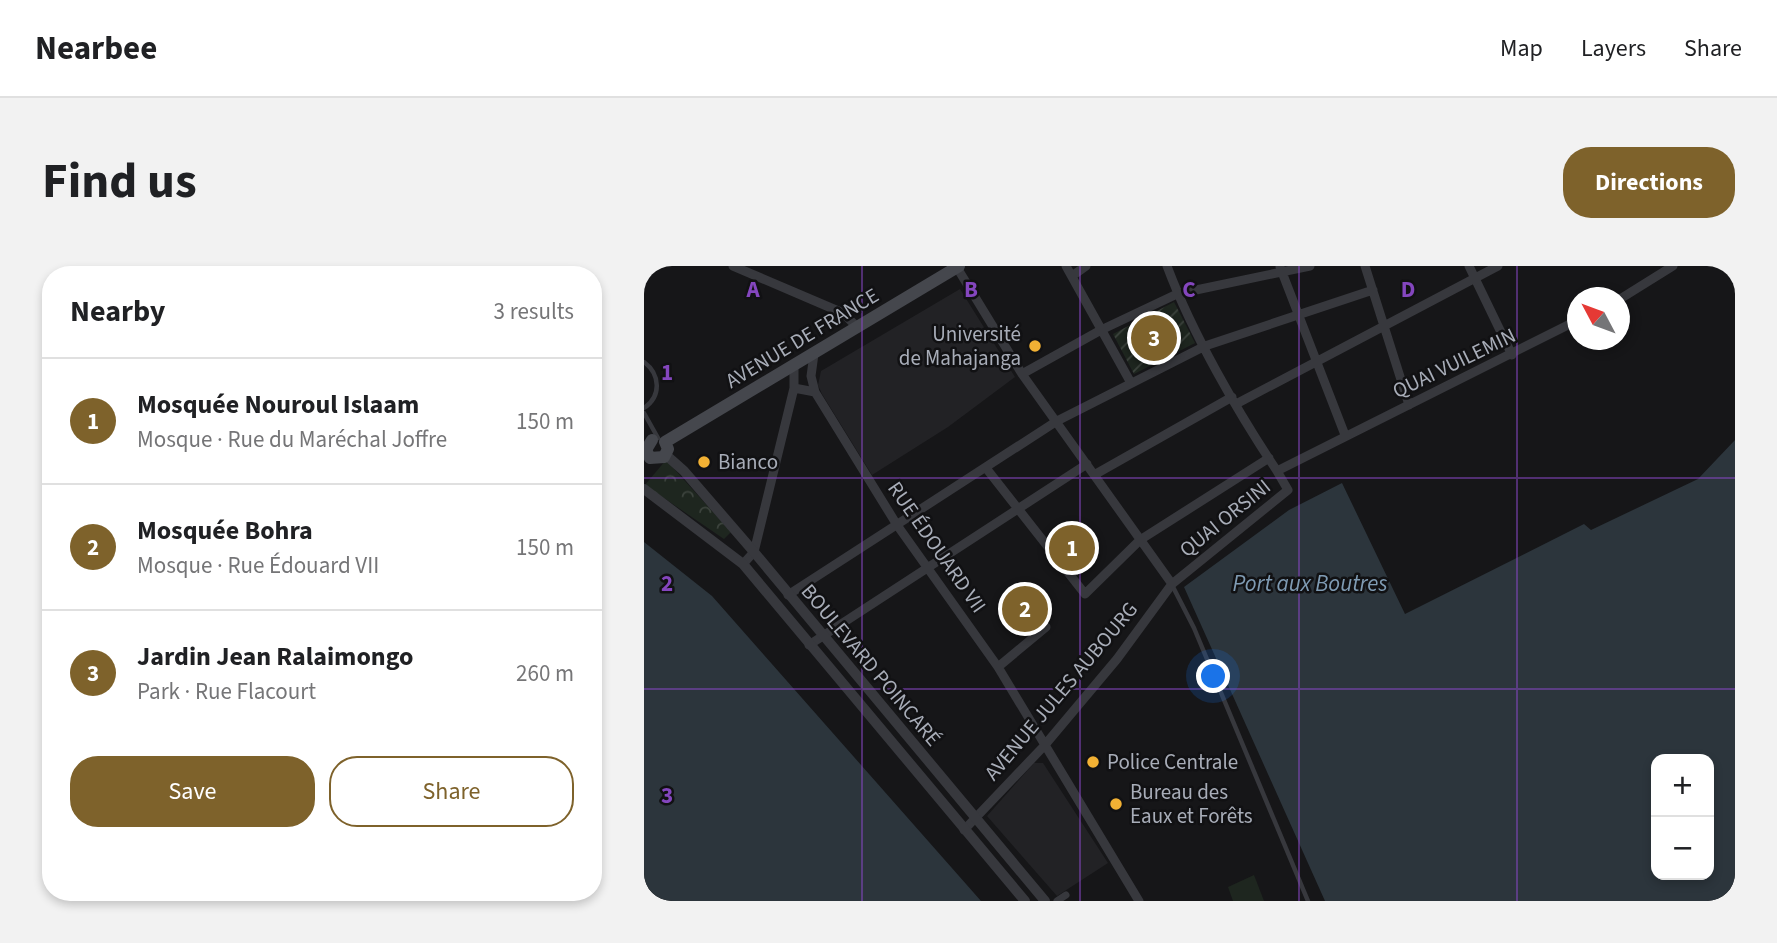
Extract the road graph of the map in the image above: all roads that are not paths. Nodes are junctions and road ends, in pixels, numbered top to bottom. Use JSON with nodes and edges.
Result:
{"nodes":[{"id":1,"x":733,"y":266,"type":"edge"},
{"id":2,"x":957,"y":266,"type":"edge"},
{"id":3,"x":1066,"y":266,"type":"edge"},
{"id":4,"x":1086,"y":266,"type":"edge"},
{"id":5,"x":1167,"y":266,"type":"edge"},
{"id":6,"x":1310,"y":266,"type":"edge"},
{"id":7,"x":1365,"y":266,"type":"edge"},
{"id":8,"x":1469,"y":266,"type":"edge"},
{"id":9,"x":1498,"y":266,"type":"edge"},
{"id":10,"x":1673,"y":266,"type":"edge"},
{"id":11,"x":1281,"y":269,"type":"edge"},
{"id":12,"x":1072,"y":276,"type":"junction"},
{"id":13,"x":1475,"y":278,"type":"junction"},
{"id":14,"x":1373,"y":290,"type":"junction"},
{"id":15,"x":1630,"y":292,"type":"edge"},
{"id":16,"x":1177,"y":294,"type":"junction"},
{"id":17,"x":1297,"y":315,"type":"junction"},
{"id":18,"x":1385,"y":324,"type":"junction"},
{"id":19,"x":1567,"y":325,"type":"edge"},
{"id":20,"x":858,"y":328,"type":"junction"},
{"id":21,"x":1101,"y":330,"type":"junction"},
{"id":22,"x":1205,"y":346,"type":"junction"},
{"id":23,"x":814,"y":354,"type":"junction"},
{"id":24,"x":1512,"y":355,"type":"junction"},
{"id":25,"x":644,"y":362,"type":"edge"},
{"id":26,"x":1317,"y":362,"type":"junction"},
{"id":27,"x":794,"y":366,"type":"junction"},
{"id":28,"x":1022,"y":374,"type":"junction"},
{"id":29,"x":1131,"y":383,"type":"junction"},
{"id":30,"x":794,"y":388,"type":"junction"},
{"id":31,"x":815,"y":392,"type":"junction"},
{"id":32,"x":1234,"y":400,"type":"junction"},
{"id":33,"x":1409,"y":405,"type":"junction"},
{"id":34,"x":644,"y":410,"type":"edge"},
{"id":35,"x":1057,"y":421,"type":"junction"},
{"id":36,"x":1345,"y":435,"type":"junction"},
{"id":37,"x":657,"y":441,"type":"edge"},
{"id":38,"x":1269,"y":458,"type":"junction"},
{"id":39,"x":647,"y":463,"type":"edge"},
{"id":40,"x":1087,"y":464,"type":"junction"},
{"id":41,"x":986,"y":468,"type":"junction"},
{"id":42,"x":1277,"y":471,"type":"junction"},
{"id":43,"x":1094,"y":475,"type":"junction"},
{"id":44,"x":644,"y":489,"type":"edge"},
{"id":45,"x":1017,"y":510,"type":"junction"},
{"id":46,"x":897,"y":525,"type":"junction"},
{"id":47,"x":1140,"y":540,"type":"junction"},
{"id":48,"x":754,"y":552,"type":"junction"},
{"id":49,"x":743,"y":564,"type":"junction"},
{"id":50,"x":929,"y":567,"type":"junction"},
{"id":51,"x":1172,"y":584,"type":"junction"},
{"id":52,"x":788,"y":594,"type":"junction"},
{"id":53,"x":1046,"y":627,"type":"dead end"},
{"id":54,"x":823,"y":636,"type":"junction"},
{"id":55,"x":809,"y":645,"type":"junction"},
{"id":56,"x":998,"y":667,"type":"junction"},
{"id":57,"x":904,"y":734,"type":"junction"},
{"id":58,"x":892,"y":744,"type":"junction"},
{"id":59,"x":1044,"y":746,"type":"junction"},
{"id":60,"x":975,"y":819,"type":"junction"},
{"id":61,"x":964,"y":830,"type":"junction"},
{"id":62,"x":1066,"y":895,"type":"dead end"},
{"id":63,"x":1025,"y":901,"type":"edge"},
{"id":64,"x":1045,"y":901,"type":"edge"},
{"id":65,"x":1057,"y":901,"type":"edge"},
{"id":66,"x":1139,"y":901,"type":"edge"},
{"id":67,"x":1308,"y":901,"type":"edge"}],
"edges":[{"from":1,"to":20,"type":"street"},
{"from":2,"to":20,"type":"main road","name":"AVENUE DE FRANCE"},
{"from":2,"to":28,"type":"street"},
{"from":3,"to":12,"type":"street"},
{"from":4,"to":12,"type":"street"},
{"from":5,"to":16,"type":"street"},
{"from":6,"to":11,"type":"street"},
{"from":7,"to":14,"type":"street"},
{"from":8,"to":13,"type":"street"},
{"from":9,"to":13,"type":"street"},
{"from":10,"to":15,"type":"street"},
{"from":11,"to":16,"type":"street"},
{"from":11,"to":17,"type":"street"},
{"from":12,"to":21,"type":"street"},
{"from":13,"to":18,"type":"street"},
{"from":13,"to":24,"type":"street"},
{"from":14,"to":17,"type":"street"},
{"from":14,"to":18,"type":"street"},
{"from":16,"to":21,"type":"street"},
{"from":16,"to":22,"type":"street"},
{"from":17,"to":22,"type":"street"},
{"from":17,"to":26,"type":"street"},
{"from":18,"to":26,"type":"street"},
{"from":18,"to":33,"type":"street"},
{"from":19,"to":24,"type":"street","name":"QUAI VUILEMIN"},
{"from":20,"to":23,"type":"main road","name":"AVENUE DE FRANCE"},
{"from":21,"to":28,"type":"street"},
{"from":21,"to":29,"type":"street"},
{"from":22,"to":29,"type":"street"},
{"from":22,"to":32,"type":"street"},
{"from":23,"to":27,"type":"main road","name":"AVENUE DE FRANCE"},
{"from":23,"to":31,"type":"street"},
{"from":24,"to":33,"type":"street","name":"QUAI VUILEMIN"},
{"from":25,"to":34,"type":"lane"},
{"from":26,"to":32,"type":"street"},
{"from":26,"to":36,"type":"street"},
{"from":27,"to":30,"type":"street"},
{"from":27,"to":37,"type":"main road","name":"AVENUE DE FRANCE"},
{"from":28,"to":35,"type":"street"},
{"from":29,"to":35,"type":"street"},
{"from":30,"to":31,"type":"street"},
{"from":30,"to":48,"type":"street"},
{"from":31,"to":46,"type":"street","name":"RUE ÉDOUARD VII"},
{"from":32,"to":38,"type":"street"},
{"from":32,"to":43,"type":"street"},
{"from":33,"to":36,"type":"street","name":"QUAI VUILEMIN"},
{"from":34,"to":37,"type":"lane"},
{"from":35,"to":40,"type":"street"},
{"from":35,"to":41,"type":"street"},
{"from":36,"to":42,"type":"street","name":"QUAI ORSINI"},
{"from":37,"to":39,"type":"main road"},
{"from":37,"to":39,"type":"main road","name":"AVENUE DE FRANCE"},
{"from":37,"to":48,"type":"street","name":"BOULEVARD POINCARÉ"},
{"from":38,"to":42,"type":"street"},
{"from":38,"to":47,"type":"street"},
{"from":40,"to":43,"type":"street"},
{"from":40,"to":45,"type":"street"},
{"from":41,"to":45,"type":"street"},
{"from":41,"to":46,"type":"street"},
{"from":42,"to":51,"type":"street","name":"QUAI ORSINI"},
{"from":43,"to":47,"type":"street"},
{"from":44,"to":49,"type":"street","name":"BOULEVARD POINCARÉ"},
{"from":45,"to":47,"type":"street"},
{"from":45,"to":50,"type":"street"},
{"from":46,"to":50,"type":"street","name":"RUE ÉDOUARD VII"},
{"from":46,"to":52,"type":"street"},
{"from":47,"to":51,"type":"street"},
{"from":48,"to":49,"type":"street"},
{"from":48,"to":52,"type":"street","name":"BOULEVARD POINCARÉ"},
{"from":49,"to":55,"type":"street","name":"BOULEVARD POINCARÉ"},
{"from":50,"to":54,"type":"street"},
{"from":50,"to":56,"type":"street","name":"RUE ÉDOUARD VII"},
{"from":51,"to":59,"type":"street","name":"AVENUE JULES AUBOURG"},
{"from":51,"to":67,"type":"lane"},
{"from":52,"to":54,"type":"street","name":"BOULEVARD POINCARÉ"},
{"from":53,"to":56,"type":"street"},
{"from":54,"to":55,"type":"street"},
{"from":54,"to":57,"type":"street","name":"BOULEVARD POINCARÉ"},
{"from":55,"to":58,"type":"street","name":"BOULEVARD POINCARÉ"},
{"from":56,"to":59,"type":"street","name":"RUE ÉDOUARD VII"},
{"from":57,"to":58,"type":"street"},
{"from":57,"to":60,"type":"street","name":"BOULEVARD POINCARÉ"},
{"from":58,"to":61,"type":"street","name":"BOULEVARD POINCARÉ"},
{"from":59,"to":60,"type":"street","name":"AVENUE JULES AUBOURG"},
{"from":59,"to":66,"type":"street","name":"RUE ÉDOUARD VII"},
{"from":60,"to":61,"type":"street","name":"AVENUE JULES AUBOURG"},
{"from":60,"to":64,"type":"street","name":"BOULEVARD POINCARÉ"},
{"from":61,"to":63,"type":"street","name":"BOULEVARD POINCARÉ"},
{"from":62,"to":65,"type":"street"}]}
